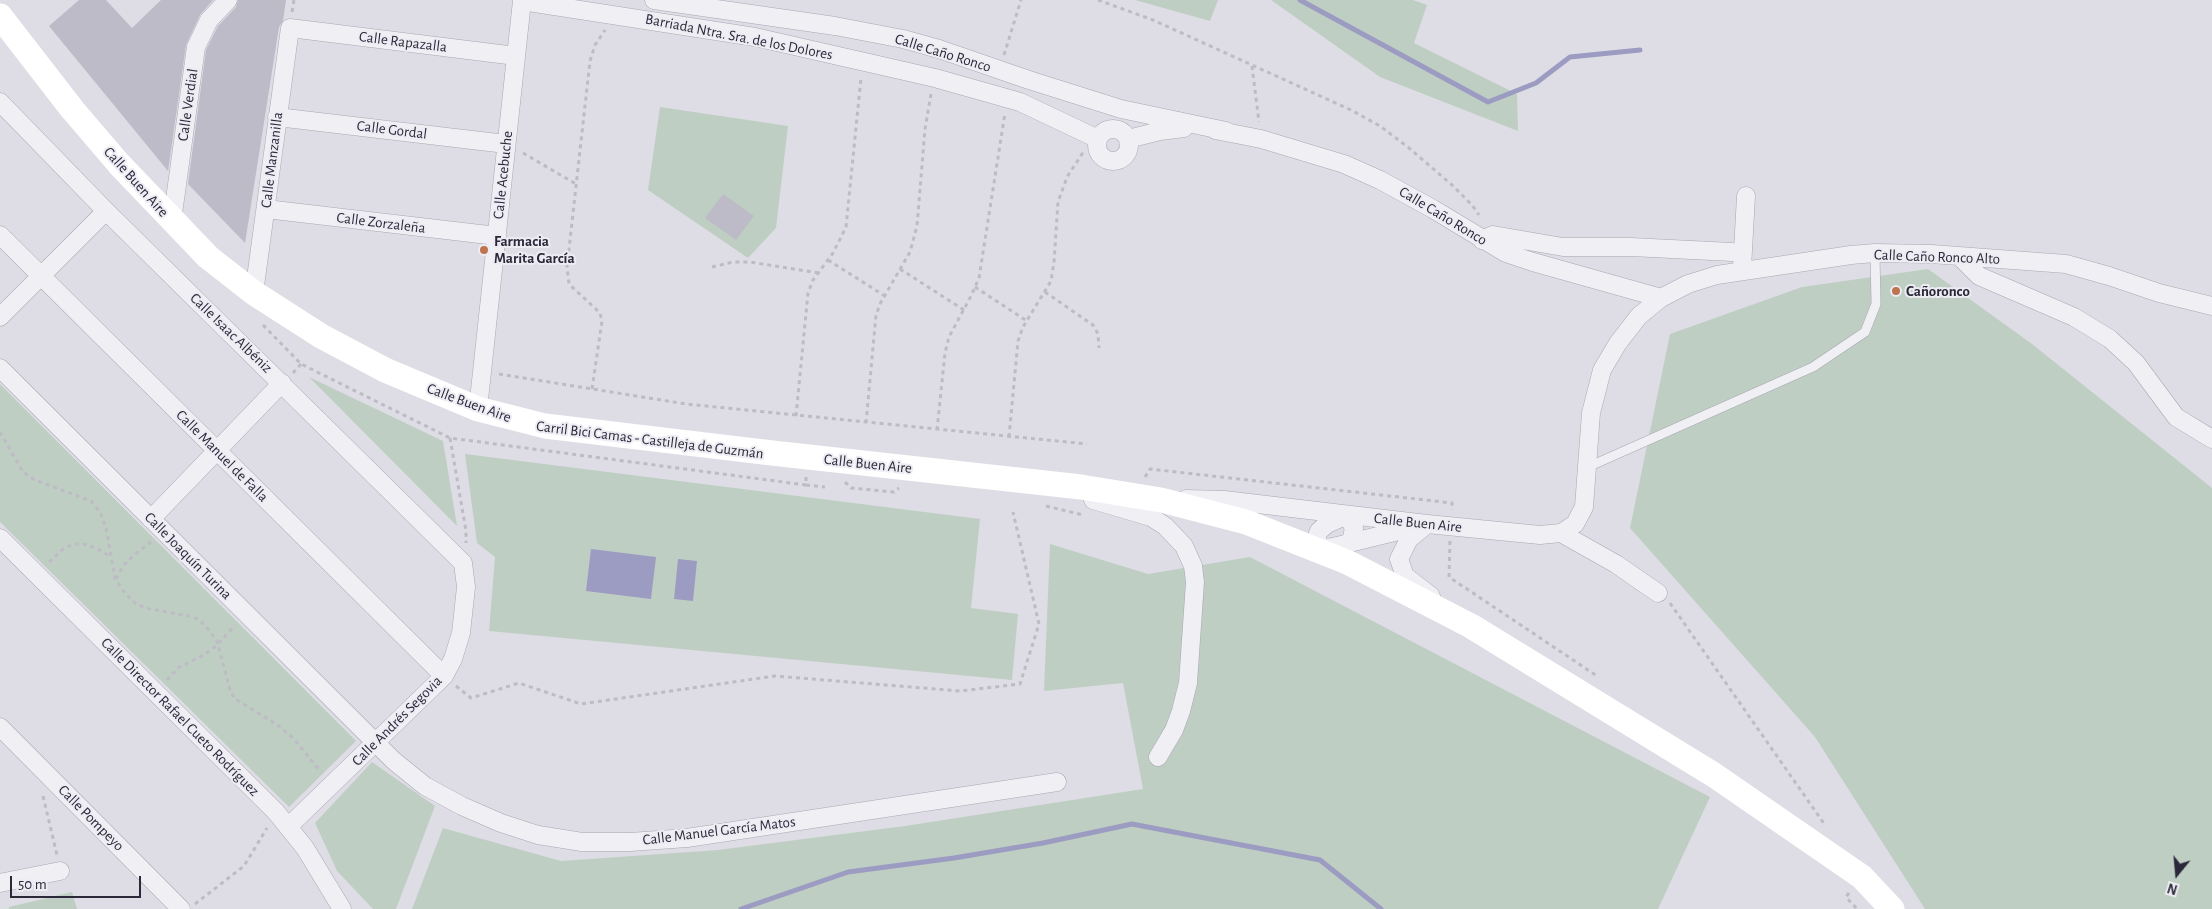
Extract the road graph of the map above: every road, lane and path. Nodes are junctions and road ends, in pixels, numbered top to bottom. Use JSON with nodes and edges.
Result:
{"nodes":[{"id":1,"x":228,"y":0,"type":"edge"},
{"id":2,"x":522,"y":0,"type":"edge"},
{"id":3,"x":654,"y":0,"type":"edge"},
{"id":4,"x":1021,"y":0,"type":"edge"},
{"id":5,"x":1098,"y":0,"type":"edge"},
{"id":6,"x":615,"y":14,"type":"junction"},
{"id":7,"x":0,"y":16,"type":"edge"},
{"id":8,"x":290,"y":28,"type":"joint"},
{"id":9,"x":516,"y":56,"type":"junction"},
{"id":10,"x":863,"y":61,"type":"junction"},
{"id":11,"x":1252,"y":65,"type":"junction"},
{"id":12,"x":1000,"y":70,"type":"junction"},
{"id":13,"x":935,"y":78,"type":"junction"},
{"id":14,"x":1008,"y":98,"type":"junction"},
{"id":15,"x":0,"y":102,"type":"edge"},
{"id":16,"x":277,"y":116,"type":"junction"},
{"id":17,"x":1226,"y":131,"type":"junction"},
{"id":18,"x":1095,"y":137,"type":"junction"},
{"id":19,"x":1128,"y":139,"type":"junction"},
{"id":20,"x":1261,"y":139,"type":"junction"},
{"id":21,"x":506,"y":144,"type":"junction"},
{"id":22,"x":576,"y":184,"type":"junction"},
{"id":23,"x":1746,"y":196,"type":"dead end"},
{"id":24,"x":266,"y":209,"type":"junction"},
{"id":25,"x":106,"y":211,"type":"junction"},
{"id":26,"x":172,"y":221,"type":"junction"},
{"id":27,"x":0,"y":235,"type":"edge"},
{"id":28,"x":497,"y":236,"type":"junction"},
{"id":29,"x":1486,"y":238,"type":"junction"},
{"id":30,"x":1732,"y":252,"type":"dead end"},
{"id":31,"x":1874,"y":253,"type":"junction"},
{"id":32,"x":1959,"y":256,"type":"junction"},
{"id":33,"x":828,"y":260,"type":"junction"},
{"id":34,"x":712,"y":267,"type":"dead end"},
{"id":35,"x":900,"y":269,"type":"junction"},
{"id":36,"x":1741,"y":271,"type":"junction"},
{"id":37,"x":819,"y":273,"type":"junction"},
{"id":38,"x":41,"y":276,"type":"junction"},
{"id":39,"x":975,"y":287,"type":"junction"},
{"id":40,"x":1045,"y":292,"type":"junction"},
{"id":41,"x":254,"y":293,"type":"junction"},
{"id":42,"x":884,"y":296,"type":"junction"},
{"id":43,"x":1661,"y":298,"type":"junction"},
{"id":44,"x":2212,"y":306,"type":"edge"},
{"id":45,"x":964,"y":310,"type":"junction"},
{"id":46,"x":0,"y":317,"type":"edge"},
{"id":47,"x":1027,"y":321,"type":"junction"},
{"id":48,"x":1099,"y":348,"type":"dead end"},
{"id":49,"x":302,"y":364,"type":"dead end"},
{"id":50,"x":0,"y":368,"type":"edge"},
{"id":51,"x":482,"y":371,"type":"junction"},
{"id":52,"x":282,"y":383,"type":"junction"},
{"id":53,"x":592,"y":389,"type":"junction"},
{"id":54,"x":478,"y":409,"type":"junction"},
{"id":55,"x":796,"y":416,"type":"junction"},
{"id":56,"x":866,"y":423,"type":"junction"},
{"id":57,"x":937,"y":430,"type":"junction"},
{"id":58,"x":0,"y":432,"type":"edge"},
{"id":59,"x":1009,"y":437,"type":"junction"},
{"id":60,"x":450,"y":438,"type":"junction"},
{"id":61,"x":2212,"y":439,"type":"edge"},
{"id":62,"x":1086,"y":444,"type":"dead end"},
{"id":63,"x":217,"y":450,"type":"junction"},
{"id":64,"x":807,"y":457,"type":"junction"},
{"id":65,"x":1588,"y":467,"type":"junction"},
{"id":66,"x":1000,"y":478,"type":"junction"},
{"id":67,"x":844,"y":481,"type":"dead end"},
{"id":68,"x":806,"y":485,"type":"junction"},
{"id":69,"x":825,"y":487,"type":"dead end"},
{"id":70,"x":901,"y":487,"type":"dead end"},
{"id":71,"x":1081,"y":487,"type":"junction"},
{"id":72,"x":1161,"y":500,"type":"junction"},
{"id":73,"x":1042,"y":505,"type":"dead end"},
{"id":74,"x":1013,"y":512,"type":"dead end"},
{"id":75,"x":1347,"y":515,"type":"junction"},
{"id":76,"x":1089,"y":517,"type":"dead end"},
{"id":77,"x":151,"y":519,"type":"junction"},
{"id":78,"x":1428,"y":524,"type":"junction"},
{"id":79,"x":1561,"y":533,"type":"junction"},
{"id":80,"x":0,"y":538,"type":"edge"},
{"id":81,"x":155,"y":540,"type":"dead end"},
{"id":82,"x":1352,"y":542,"type":"junction"},
{"id":83,"x":1312,"y":549,"type":"junction"},
{"id":84,"x":112,"y":557,"type":"junction"},
{"id":85,"x":463,"y":563,"type":"junction"},
{"id":86,"x":38,"y":576,"type":"junction"},
{"id":87,"x":116,"y":579,"type":"junction"},
{"id":88,"x":1658,"y":593,"type":"joint"},
{"id":89,"x":244,"y":612,"type":"junction"},
{"id":90,"x":1471,"y":626,"type":"junction"},
{"id":91,"x":217,"y":644,"type":"junction"},
{"id":92,"x":1541,"y":669,"type":"junction"},
{"id":93,"x":444,"y":676,"type":"junction"},
{"id":94,"x":156,"y":693,"type":"junction"},
{"id":95,"x":0,"y":727,"type":"edge"},
{"id":96,"x":375,"y":744,"type":"junction"},
{"id":97,"x":1158,"y":757,"type":"dead end"},
{"id":98,"x":36,"y":763,"type":"junction"},
{"id":99,"x":1057,"y":782,"type":"dead end"},
{"id":100,"x":331,"y":785,"type":"junction"},
{"id":101,"x":276,"y":812,"type":"junction"},
{"id":102,"x":289,"y":826,"type":"junction"},
{"id":103,"x":1828,"y":829,"type":"dead end"},
{"id":104,"x":60,"y":871,"type":"joint"},
{"id":105,"x":1862,"y":877,"type":"junction"},
{"id":106,"x":0,"y":883,"type":"edge"},
{"id":107,"x":181,"y":909,"type":"edge"},
{"id":108,"x":189,"y":909,"type":"edge"},
{"id":109,"x":342,"y":909,"type":"edge"},
{"id":110,"x":1857,"y":909,"type":"edge"},
{"id":111,"x":1892,"y":909,"type":"edge"}],
"edges":[{"from":1,"to":26,"type":"street","name":"Calle Verdial"},
{"from":2,"to":6,"type":"street","name":"Barriada Ntra. Sra. de los Dolores"},
{"from":2,"to":9,"type":"street","name":"Calle Acebuche"},
{"from":3,"to":12,"type":"street","name":"Calle Caño Ronco"},
{"from":4,"to":12,"type":"path"},
{"from":5,"to":11,"type":"path"},
{"from":6,"to":10,"type":"street","name":"Barriada Ntra. Sra. de los Dolores"},
{"from":6,"to":22,"type":"path"},
{"from":7,"to":26,"type":"main road","name":"Calle Buen Aire"},
{"from":8,"to":9,"type":"street","name":"Calle Rapazalla"},
{"from":8,"to":16,"type":"street","name":"Calle Manzanilla"},
{"from":9,"to":21,"type":"street","name":"Calle Acebuche"},
{"from":10,"to":13,"type":"street","name":"Barriada Ntra. Sra. de los Dolores"},
{"from":10,"to":33,"type":"path"},
{"from":11,"to":20,"type":"path"},
{"from":11,"to":29,"type":"path"},
{"from":12,"to":17,"type":"street","name":"Calle Caño Ronco"},
{"from":13,"to":14,"type":"street","name":"Barriada Ntra. Sra. de los Dolores"},
{"from":13,"to":35,"type":"path"},
{"from":14,"to":18,"type":"street","name":"Barriada Ntra. Sra. de los Dolores"},
{"from":14,"to":39,"type":"path"},
{"from":15,"to":25,"type":"street","name":"Calle Isaac Albéniz"},
{"from":16,"to":21,"type":"street","name":"Calle Gordal"},
{"from":16,"to":24,"type":"street","name":"Calle Manzanilla"},
{"from":17,"to":19,"type":"street","name":"Calle Caño Ronco"},
{"from":17,"to":20,"type":"street","name":"Calle Caño Ronco"},
{"from":18,"to":19,"type":"street"},
{"from":18,"to":19,"type":"street"},
{"from":18,"to":40,"type":"path"},
{"from":20,"to":29,"type":"street","name":"Calle Caño Ronco"},
{"from":21,"to":22,"type":"path"},
{"from":21,"to":28,"type":"street","name":"Calle Acebuche"},
{"from":22,"to":53,"type":"path"},
{"from":23,"to":36,"type":"street"},
{"from":24,"to":28,"type":"street","name":"Calle Zorzaleña"},
{"from":24,"to":41,"type":"street","name":"Calle Manzanilla"},
{"from":25,"to":38,"type":"street"},
{"from":25,"to":52,"type":"street","name":"Calle Isaac Albéniz"},
{"from":26,"to":41,"type":"main road","name":"Calle Buen Aire"},
{"from":27,"to":38,"type":"street","name":"Calle Manuel de Falla"},
{"from":28,"to":51,"type":"street","name":"Calle Acebuche"},
{"from":29,"to":30,"type":"street"},
{"from":29,"to":43,"type":"street","name":"Calle Caño Ronco"},
{"from":31,"to":32,"type":"street","name":"Calle Caño Ronco Alto"},
{"from":31,"to":36,"type":"street","name":"Calle Caño Ronco Alto"},
{"from":31,"to":65,"type":"lane"},
{"from":32,"to":44,"type":"street","name":"Calle Caño Ronco Alto"},
{"from":32,"to":61,"type":"street"},
{"from":33,"to":37,"type":"path"},
{"from":33,"to":42,"type":"path"},
{"from":34,"to":37,"type":"path"},
{"from":35,"to":42,"type":"path"},
{"from":35,"to":45,"type":"path"},
{"from":36,"to":43,"type":"street","name":"Calle Caño Ronco Alto"},
{"from":37,"to":55,"type":"path"},
{"from":38,"to":46,"type":"street"},
{"from":38,"to":63,"type":"street","name":"Calle Manuel de Falla"},
{"from":39,"to":45,"type":"path"},
{"from":39,"to":47,"type":"path"},
{"from":40,"to":47,"type":"path"},
{"from":40,"to":48,"type":"path"},
{"from":41,"to":54,"type":"main road","name":"Calle Buen Aire"},
{"from":42,"to":56,"type":"path"},
{"from":43,"to":65,"type":"street","name":"Calle Caño Ronco Alto"},
{"from":45,"to":57,"type":"path"},
{"from":47,"to":59,"type":"path"},
{"from":49,"to":60,"type":"path"},
{"from":50,"to":77,"type":"street","name":"Calle Joaquín Turina"},
{"from":51,"to":53,"type":"path"},
{"from":51,"to":54,"type":"street","name":"Calle Acebuche"},
{"from":52,"to":63,"type":"street"},
{"from":52,"to":85,"type":"street","name":"Calle Isaac Albéniz"},
{"from":53,"to":55,"type":"path"},
{"from":54,"to":64,"type":"main road","name":"Calle Buen Aire"},
{"from":55,"to":56,"type":"path"},
{"from":56,"to":57,"type":"path"},
{"from":57,"to":59,"type":"path"},
{"from":58,"to":84,"type":"path"},
{"from":59,"to":62,"type":"path"},
{"from":60,"to":68,"type":"path"},
{"from":60,"to":85,"type":"path"},
{"from":63,"to":77,"type":"street"},
{"from":63,"to":93,"type":"street","name":"Calle Manuel de Falla"},
{"from":64,"to":66,"type":"main road","name":"Calle Buen Aire"},
{"from":64,"to":68,"type":"path"},
{"from":65,"to":79,"type":"street","name":"Calle Caño Ronco Alto"},
{"from":66,"to":71,"type":"main road","name":"Calle Buen Aire"},
{"from":66,"to":97,"type":"street"},
{"from":67,"to":70,"type":"path"},
{"from":68,"to":69,"type":"path"},
{"from":71,"to":72,"type":"main road"},
{"from":71,"to":92,"type":"main road"},
{"from":72,"to":75,"type":"street","name":"Calle Buen Aire"},
{"from":72,"to":83,"type":"main road"},
{"from":73,"to":76,"type":"path"},
{"from":74,"to":93,"type":"path"},
{"from":75,"to":78,"type":"street","name":"Calle Buen Aire"},
{"from":75,"to":82,"type":"street"},
{"from":75,"to":83,"type":"street"},
{"from":77,"to":89,"type":"street","name":"Calle Joaquín Turina"},
{"from":78,"to":79,"type":"street","name":"Calle Buen Aire"},
{"from":78,"to":82,"type":"street"},
{"from":78,"to":90,"type":"street"},
{"from":79,"to":88,"type":"street"},
{"from":80,"to":86,"type":"street","name":"Calle Director Rafael Cueto Rodríguez"},
{"from":81,"to":87,"type":"path"},
{"from":82,"to":83,"type":"street"},
{"from":83,"to":90,"type":"main road"},
{"from":84,"to":86,"type":"path"},
{"from":84,"to":87,"type":"path"},
{"from":85,"to":93,"type":"street","name":"Calle Andrés Segovia"},
{"from":86,"to":94,"type":"street","name":"Calle Director Rafael Cueto Rodríguez"},
{"from":87,"to":91,"type":"path"},
{"from":88,"to":103,"type":"path"},
{"from":89,"to":91,"type":"path"},
{"from":89,"to":96,"type":"street","name":"Calle Joaquín Turina"},
{"from":90,"to":92,"type":"main road"},
{"from":91,"to":94,"type":"path"},
{"from":91,"to":100,"type":"path"},
{"from":92,"to":105,"type":"main road"},
{"from":93,"to":96,"type":"street","name":"Calle Andrés Segovia"},
{"from":94,"to":101,"type":"street","name":"Calle Director Rafael Cueto Rodríguez"},
{"from":95,"to":98,"type":"street","name":"Calle Pompeyo"},
{"from":96,"to":99,"type":"street","name":"Calle Manuel García Matos"},
{"from":96,"to":100,"type":"street","name":"Calle Andrés Segovia"},
{"from":98,"to":104,"type":"path"},
{"from":98,"to":107,"type":"street","name":"Calle Pompeyo"},
{"from":100,"to":102,"type":"street","name":"Calle Andrés Segovia"},
{"from":101,"to":102,"type":"street","name":"Calle Director Rafael Cueto Rodríguez"},
{"from":101,"to":108,"type":"path"},
{"from":102,"to":109,"type":"street","name":"Calle Director Rafael Cueto Rodríguez"},
{"from":104,"to":106,"type":"street"},
{"from":105,"to":110,"type":"path"},
{"from":105,"to":111,"type":"main road"}]}
